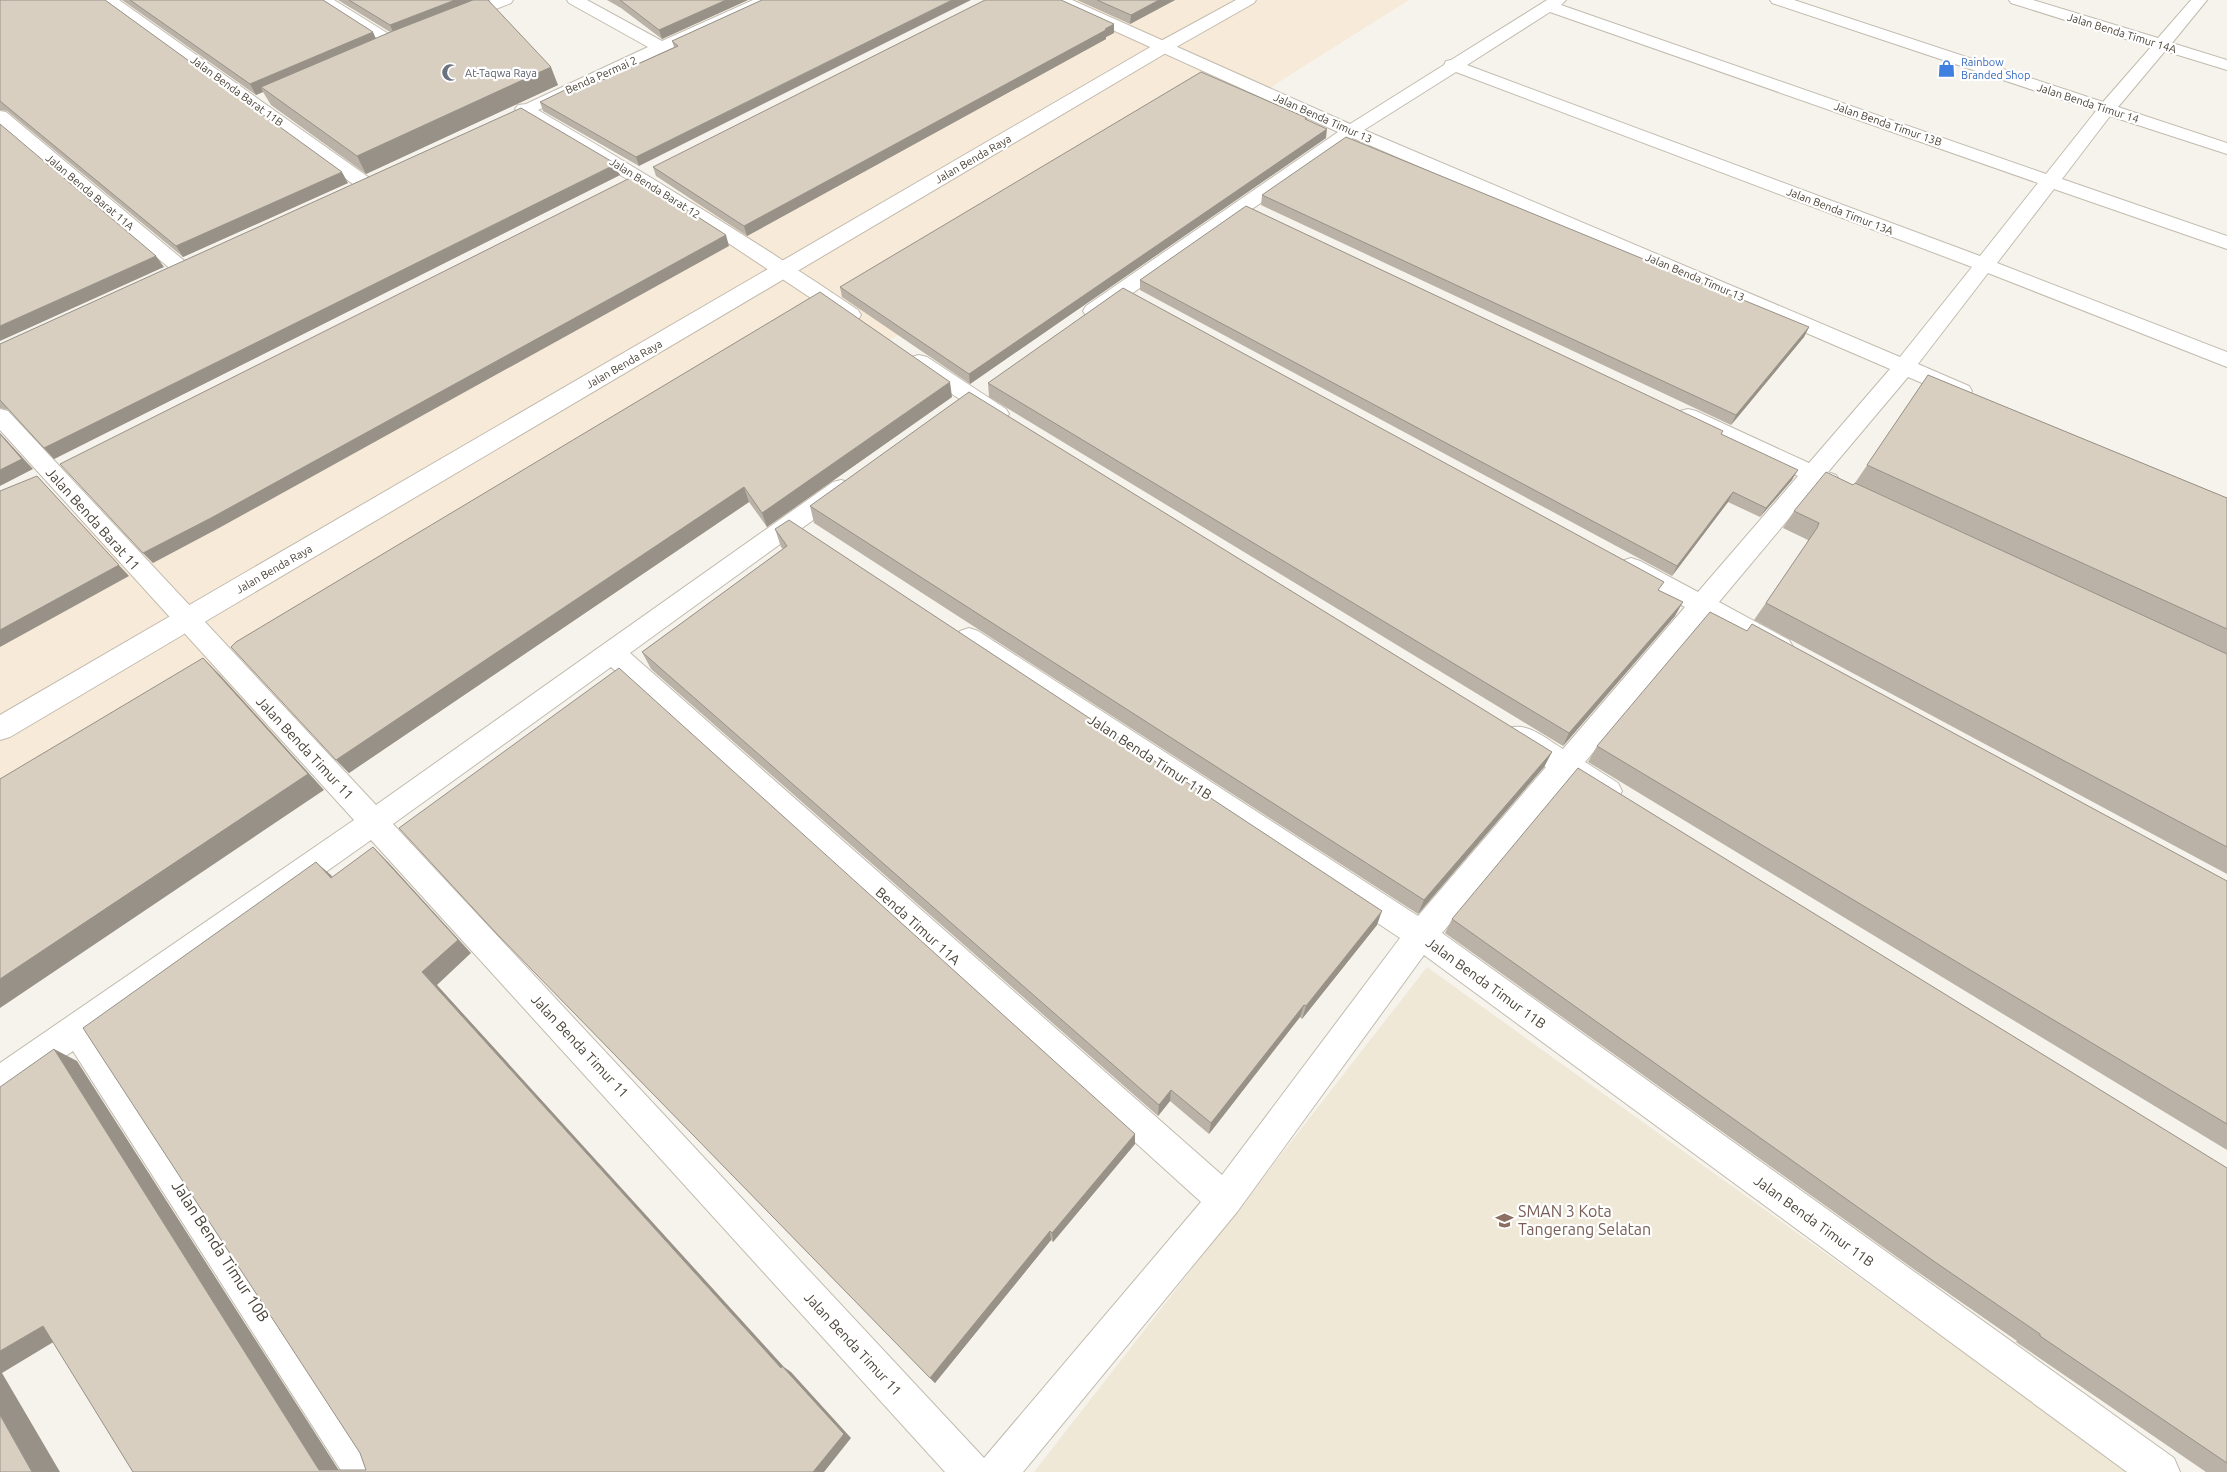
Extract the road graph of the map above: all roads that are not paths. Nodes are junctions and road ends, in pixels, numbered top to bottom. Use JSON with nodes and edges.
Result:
{"nodes":[{"id":1,"x":109,"y":0,"type":"edge"},
{"id":2,"x":323,"y":0,"type":"edge"},
{"id":3,"x":505,"y":0,"type":"edge"},
{"id":4,"x":575,"y":0,"type":"edge"},
{"id":5,"x":766,"y":0,"type":"edge"},
{"id":6,"x":1059,"y":0,"type":"edge"},
{"id":7,"x":1248,"y":0,"type":"edge"},
{"id":8,"x":1778,"y":0,"type":"edge"},
{"id":9,"x":2017,"y":0,"type":"edge"},
{"id":10,"x":2199,"y":0,"type":"edge"},
{"id":11,"x":1554,"y":3,"type":"edge"},
{"id":12,"x":440,"y":26,"type":"edge"},
{"id":13,"x":412,"y":36,"type":"edge"},
{"id":14,"x":394,"y":44,"type":"junction"},
{"id":15,"x":1165,"y":46,"type":"junction"},
{"id":16,"x":2162,"y":46,"type":"junction"},
{"id":17,"x":662,"y":48,"type":"junction"},
{"id":18,"x":376,"y":51,"type":"edge"},
{"id":19,"x":1452,"y":65,"type":"junction"},
{"id":20,"x":2227,"y":65,"type":"edge"},
{"id":21,"x":272,"y":96,"type":"edge"},
{"id":22,"x":255,"y":104,"type":"junction"},
{"id":23,"x":524,"y":110,"type":"junction"},
{"id":24,"x":2106,"y":110,"type":"junction"},
{"id":25,"x":0,"y":116,"type":"edge"},
{"id":26,"x":506,"y":118,"type":"edge"},
{"id":27,"x":1351,"y":131,"type":"junction"},
{"id":28,"x":2227,"y":149,"type":"edge"},
{"id":29,"x":647,"y":172,"type":"junction"},
{"id":30,"x":382,"y":175,"type":"edge"},
{"id":31,"x":2050,"y":181,"type":"junction"},
{"id":32,"x":364,"y":183,"type":"junction"},
{"id":33,"x":621,"y":185,"type":"edge"},
{"id":34,"x":347,"y":191,"type":"edge"},
{"id":35,"x":2227,"y":243,"type":"edge"},
{"id":36,"x":197,"y":259,"type":"edge"},
{"id":37,"x":1985,"y":265,"type":"junction"},
{"id":38,"x":180,"y":268,"type":"junction"},
{"id":39,"x":785,"y":269,"type":"junction"},
{"id":40,"x":162,"y":276,"type":"edge"},
{"id":41,"x":1122,"y":291,"type":"junction"},
{"id":42,"x":1148,"y":305,"type":"edge"},
{"id":43,"x":1074,"y":324,"type":"edge"},
{"id":44,"x":874,"y":330,"type":"edge"},
{"id":45,"x":898,"y":347,"type":"edge"},
{"id":46,"x":2227,"y":360,"type":"edge"},
{"id":47,"x":1904,"y":367,"type":"junction"},
{"id":48,"x":1976,"y":397,"type":"edge"},
{"id":49,"x":1668,"y":406,"type":"edge"},
{"id":50,"x":0,"y":416,"type":"edge"},
{"id":51,"x":1020,"y":428,"type":"edge"},
{"id":52,"x":1812,"y":474,"type":"junction"},
{"id":53,"x":857,"y":477,"type":"edge"},
{"id":54,"x":1848,"y":491,"type":"edge"},
{"id":55,"x":1613,"y":557,"type":"edge"},
{"id":56,"x":1701,"y":605,"type":"junction"},
{"id":57,"x":186,"y":621,"type":"junction"},
{"id":58,"x":950,"y":626,"type":"edge"},
{"id":59,"x":612,"y":652,"type":"junction"},
{"id":60,"x":1798,"y":657,"type":"edge"},
{"id":61,"x":1499,"y":724,"type":"edge"},
{"id":62,"x":0,"y":730,"type":"edge"},
{"id":63,"x":1566,"y":765,"type":"junction"},
{"id":64,"x":1625,"y":802,"type":"edge"},
{"id":65,"x":374,"y":822,"type":"junction"},
{"id":66,"x":1421,"y":936,"type":"junction"},
{"id":67,"x":77,"y":1029,"type":"junction"},
{"id":68,"x":0,"y":1084,"type":"edge"},
{"id":69,"x":1225,"y":1200,"type":"junction"},
{"id":70,"x":366,"y":1472,"type":"edge"},
{"id":71,"x":971,"y":1472,"type":"edge"},
{"id":72,"x":998,"y":1472,"type":"edge"},
{"id":73,"x":2160,"y":1472,"type":"edge"}],
"edges":[{"from":1,"to":22,"type":"street","name":"Jalan Benda Barat 11B"},
{"from":2,"to":14,"type":"street"},
{"from":3,"to":12,"type":"street"},
{"from":4,"to":17,"type":"street"},
{"from":5,"to":17,"type":"street","name":"Benda Permai 2"},
{"from":6,"to":15,"type":"street","name":"Jalan Benda Timur 13"},
{"from":7,"to":15,"type":"street","name":"Jalan Benda Raya"},
{"from":8,"to":24,"type":"street","name":"Jalan Benda Timur 14"},
{"from":9,"to":16,"type":"street","name":"Jalan Benda Timur 14A"},
{"from":10,"to":16,"type":"street"},
{"from":11,"to":19,"type":"street"},
{"from":11,"to":31,"type":"street","name":"Jalan Benda Timur 13B"},
{"from":13,"to":14,"type":"street"},
{"from":14,"to":18,"type":"street"},
{"from":15,"to":27,"type":"street","name":"Jalan Benda Timur 13"},
{"from":15,"to":39,"type":"street","name":"Jalan Benda Raya"},
{"from":16,"to":20,"type":"street","name":"Jalan Benda Timur 14A"},
{"from":16,"to":24,"type":"street"},
{"from":17,"to":23,"type":"street","name":"Benda Permai 2"},
{"from":19,"to":27,"type":"street"},
{"from":19,"to":37,"type":"street","name":"Jalan Benda Timur 13A"},
{"from":21,"to":22,"type":"street"},
{"from":22,"to":32,"type":"street","name":"Jalan Benda Barat 11B"},
{"from":23,"to":26,"type":"street","name":"Benda Permai 2"},
{"from":23,"to":29,"type":"street","name":"Jalan Benda Barat 12"},
{"from":24,"to":28,"type":"street","name":"Jalan Benda Timur 14"},
{"from":24,"to":31,"type":"street"},
{"from":25,"to":38,"type":"street","name":"Jalan Benda Barat 11A"},
{"from":27,"to":41,"type":"street"},
{"from":27,"to":47,"type":"street","name":"Jalan Benda Timur 13"},
{"from":29,"to":33,"type":"street"},
{"from":29,"to":39,"type":"street","name":"Jalan Benda Barat 12"},
{"from":30,"to":32,"type":"street"},
{"from":31,"to":35,"type":"street","name":"Jalan Benda Timur 13B"},
{"from":31,"to":37,"type":"street"},
{"from":32,"to":34,"type":"street"},
{"from":36,"to":38,"type":"street"},
{"from":37,"to":46,"type":"street","name":"Jalan Benda Timur 13A"},
{"from":37,"to":47,"type":"street"},
{"from":38,"to":40,"type":"street"},
{"from":39,"to":44,"type":"street","name":"Jalan Benda Barat 12"},
{"from":39,"to":57,"type":"street","name":"Jalan Benda Raya"},
{"from":41,"to":42,"type":"street"},
{"from":41,"to":43,"type":"street"},
{"from":45,"to":51,"type":"street"},
{"from":47,"to":48,"type":"street","name":"Jalan Benda Timur 13"},
{"from":47,"to":52,"type":"street"},
{"from":49,"to":52,"type":"street"},
{"from":50,"to":57,"type":"street","name":"Jalan Benda Barat 11"},
{"from":52,"to":54,"type":"street"},
{"from":52,"to":56,"type":"street"},
{"from":53,"to":59,"type":"street"},
{"from":55,"to":56,"type":"street"},
{"from":56,"to":60,"type":"street"},
{"from":56,"to":63,"type":"street"},
{"from":57,"to":62,"type":"street","name":"Jalan Benda Raya"},
{"from":57,"to":65,"type":"street","name":"Jalan Benda Timur 11"},
{"from":58,"to":66,"type":"street","name":"Jalan Benda Timur 11B"},
{"from":59,"to":65,"type":"street"},
{"from":59,"to":69,"type":"street","name":"Benda Timur 11A"},
{"from":61,"to":63,"type":"street"},
{"from":63,"to":64,"type":"street"},
{"from":63,"to":66,"type":"street"},
{"from":65,"to":67,"type":"street"},
{"from":65,"to":71,"type":"street","name":"Jalan Benda Timur 11"},
{"from":66,"to":69,"type":"street"},
{"from":66,"to":73,"type":"street","name":"Jalan Benda Timur 11B"},
{"from":67,"to":68,"type":"street"},
{"from":67,"to":70,"type":"street","name":"Jalan Benda Timur 10B"},
{"from":69,"to":72,"type":"street"}]}
